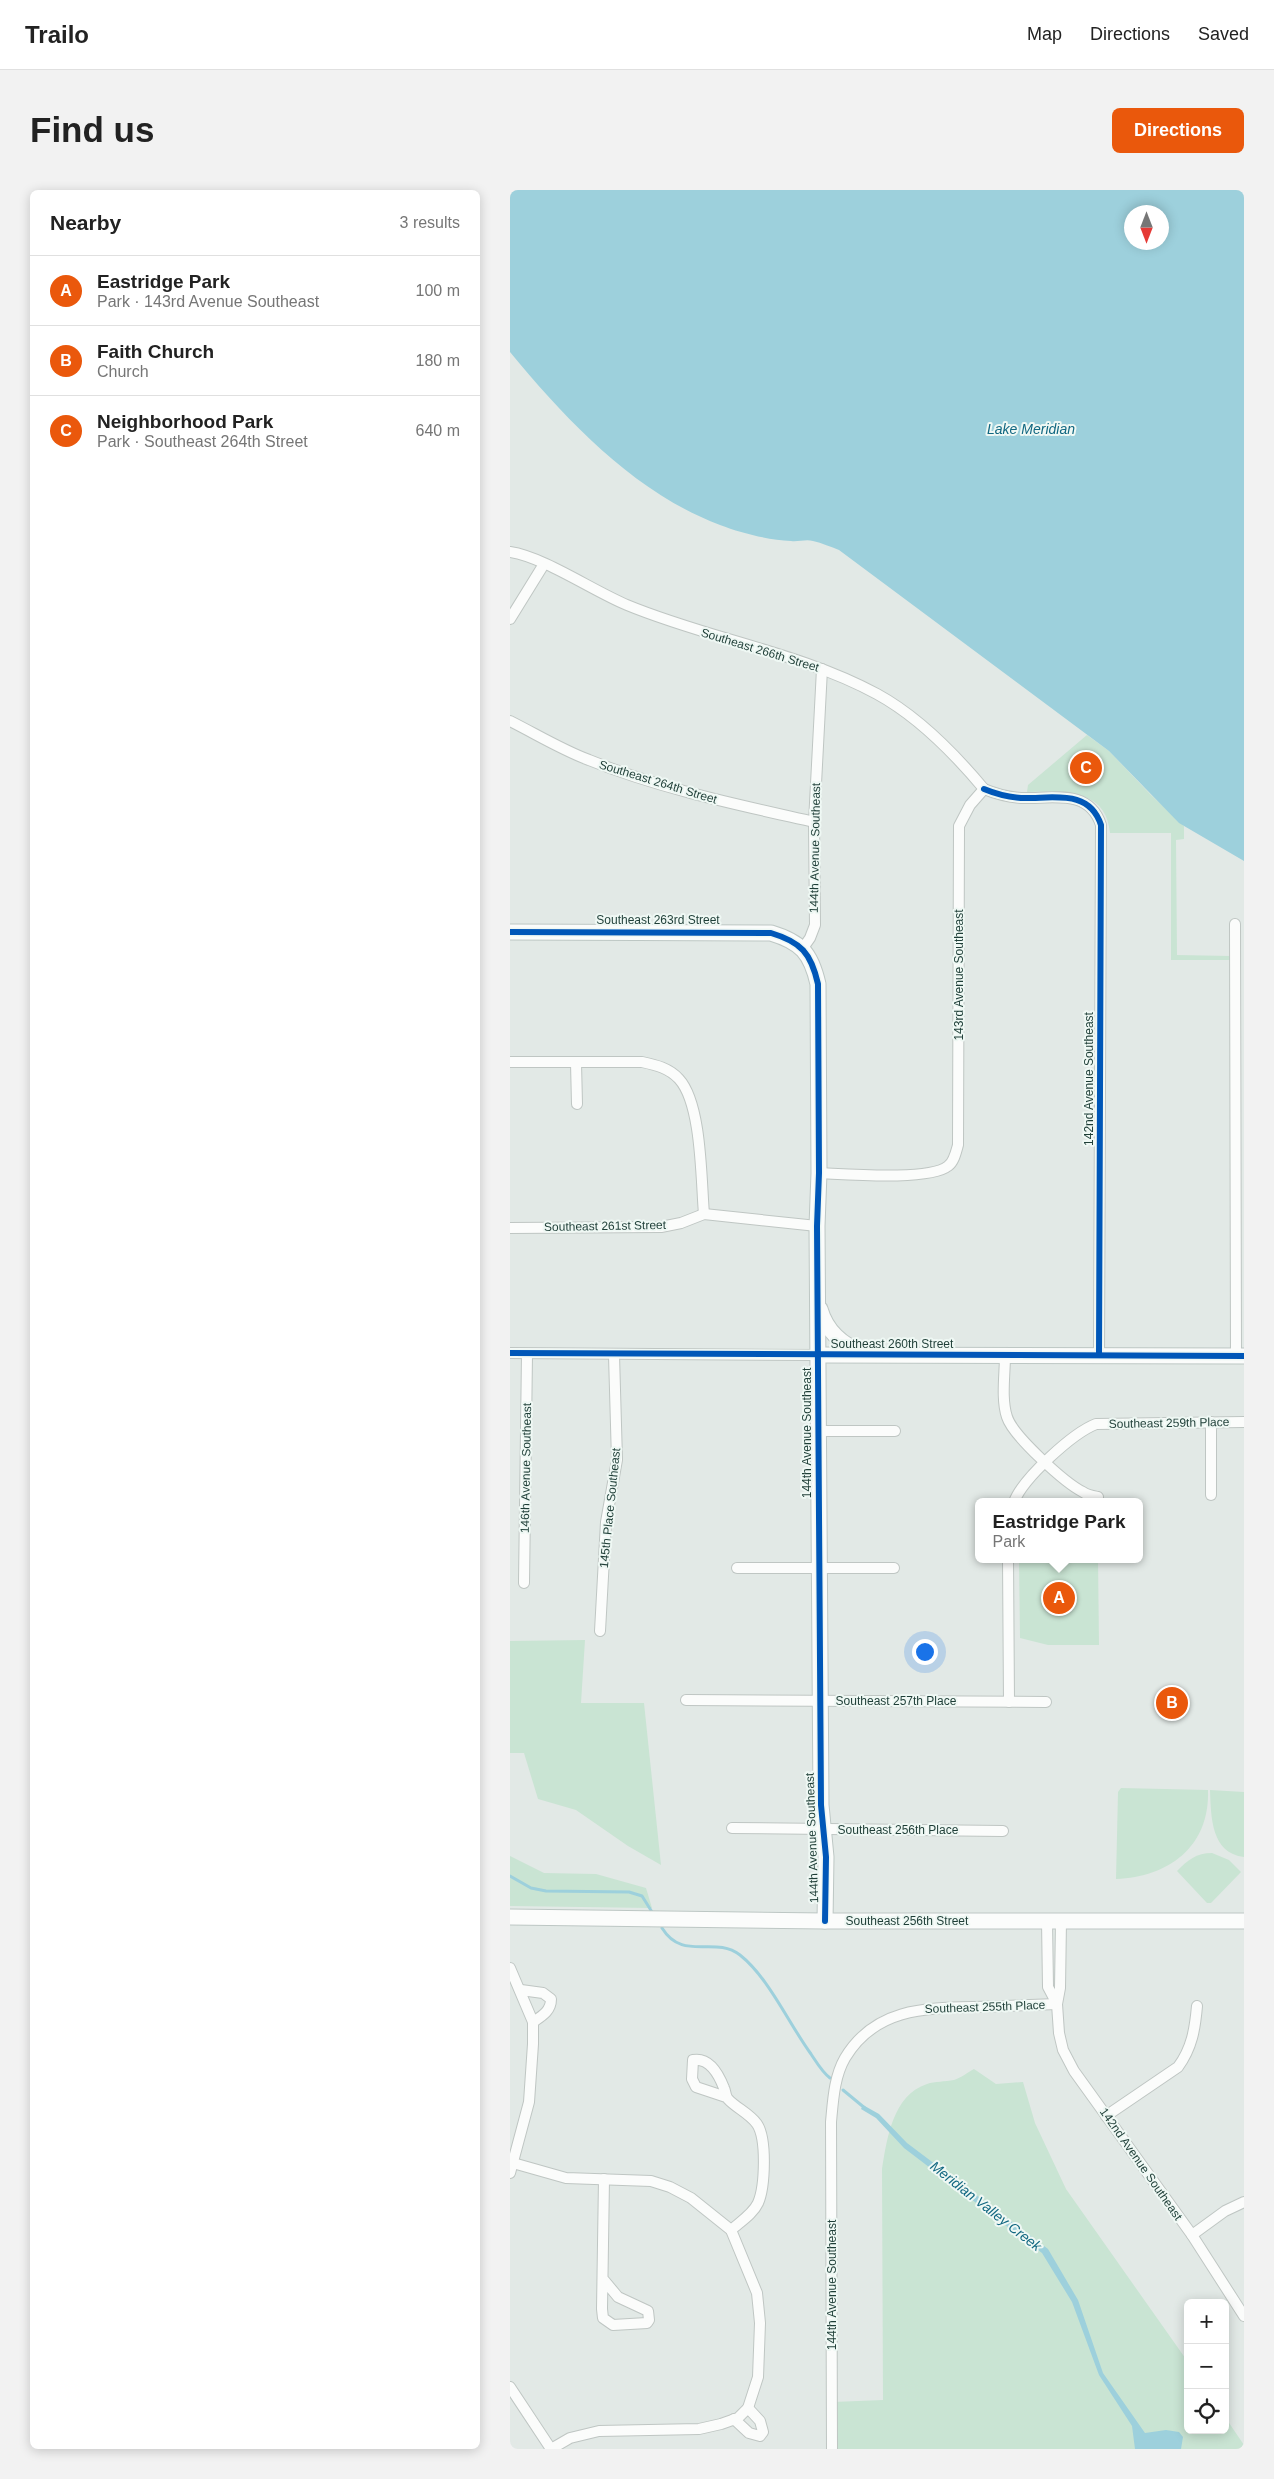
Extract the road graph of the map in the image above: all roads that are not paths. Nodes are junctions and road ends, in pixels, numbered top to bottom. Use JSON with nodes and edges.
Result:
{"nodes":[{"id":1,"x":510,"y":552,"type":"edge"},
{"id":2,"x":544,"y":564,"type":"junction"},
{"id":3,"x":510,"y":619,"type":"edge"},
{"id":4,"x":822,"y":669,"type":"junction"},
{"id":5,"x":510,"y":721,"type":"edge"},
{"id":6,"x":984,"y":789,"type":"junction"},
{"id":7,"x":814,"y":822,"type":"junction"},
{"id":8,"x":1235,"y":924,"type":"dead end"},
{"id":9,"x":510,"y":932,"type":"edge"},
{"id":10,"x":803,"y":948,"type":"junction"},
{"id":11,"x":510,"y":1062,"type":"edge"},
{"id":12,"x":576,"y":1062,"type":"junction"},
{"id":13,"x":577,"y":1104,"type":"dead end"},
{"id":14,"x":819,"y":1173,"type":"junction"},
{"id":15,"x":704,"y":1214,"type":"junction"},
{"id":16,"x":817,"y":1226,"type":"junction"},
{"id":17,"x":510,"y":1228,"type":"edge"},
{"id":18,"x":817,"y":1298,"type":"junction"},
{"id":19,"x":510,"y":1354,"type":"edge"},
{"id":20,"x":527,"y":1354,"type":"junction"},
{"id":21,"x":818,"y":1354,"type":"junction"},
{"id":22,"x":614,"y":1355,"type":"junction"},
{"id":23,"x":874,"y":1355,"type":"junction"},
{"id":24,"x":1006,"y":1355,"type":"junction"},
{"id":25,"x":1099,"y":1355,"type":"junction"},
{"id":26,"x":1240,"y":1356,"type":"edge"},
{"id":27,"x":1211,"y":1422,"type":"junction"},
{"id":28,"x":1244,"y":1422,"type":"edge"},
{"id":29,"x":818,"y":1431,"type":"junction"},
{"id":30,"x":895,"y":1431,"type":"dead end"},
{"id":31,"x":1046,"y":1462,"type":"junction"},
{"id":32,"x":1211,"y":1495,"type":"dead end"},
{"id":33,"x":1098,"y":1497,"type":"dead end"},
{"id":34,"x":1016,"y":1498,"type":"edge"},
{"id":35,"x":1008,"y":1563,"type":"edge"},
{"id":36,"x":736,"y":1568,"type":"dead end"},
{"id":37,"x":819,"y":1568,"type":"junction"},
{"id":38,"x":894,"y":1568,"type":"dead end"},
{"id":39,"x":524,"y":1583,"type":"dead end"},
{"id":40,"x":600,"y":1631,"type":"dead end"},
{"id":41,"x":686,"y":1700,"type":"dead end"},
{"id":42,"x":821,"y":1700,"type":"junction"},
{"id":43,"x":1009,"y":1702,"type":"junction"},
{"id":44,"x":1046,"y":1702,"type":"dead end"},
{"id":45,"x":732,"y":1828,"type":"dead end"},
{"id":46,"x":822,"y":1830,"type":"junction"},
{"id":47,"x":1003,"y":1831,"type":"dead end"},
{"id":48,"x":510,"y":1917,"type":"edge"},
{"id":49,"x":825,"y":1921,"type":"junction"},
{"id":50,"x":1244,"y":1921,"type":"edge"},
{"id":51,"x":1054,"y":1922,"type":"junction"},
{"id":52,"x":510,"y":1968,"type":"edge"},
{"id":53,"x":521,"y":1990,"type":"junction"},
{"id":54,"x":1057,"y":2004,"type":"junction"},
{"id":55,"x":1197,"y":2006,"type":"dead end"},
{"id":56,"x":533,"y":2022,"type":"junction"},
{"id":57,"x":726,"y":2097,"type":"dead end"},
{"id":58,"x":1106,"y":2116,"type":"junction"},
{"id":59,"x":831,"y":2122,"type":"joint"},
{"id":60,"x":512,"y":2168,"type":"edge"},
{"id":61,"x":604,"y":2179,"type":"junction"},
{"id":62,"x":1244,"y":2202,"type":"edge"},
{"id":63,"x":730,"y":2230,"type":"junction"},
{"id":64,"x":1192,"y":2235,"type":"junction"},
{"id":65,"x":603,"y":2279,"type":"junction"},
{"id":66,"x":1244,"y":2316,"type":"edge"},
{"id":67,"x":510,"y":2387,"type":"edge"},
{"id":68,"x":748,"y":2408,"type":"junction"},
{"id":69,"x":736,"y":2418,"type":"junction"},
{"id":70,"x":551,"y":2449,"type":"edge"},
{"id":71,"x":832,"y":2449,"type":"edge"}],
"edges":[{"from":1,"to":2,"type":"street","name":"Southeast 266th Street"},
{"from":2,"to":3,"type":"street"},
{"from":2,"to":4,"type":"street","name":"Southeast 266th Street"},
{"from":4,"to":6,"type":"street","name":"Southeast 266th Street"},
{"from":4,"to":7,"type":"street","name":"144th Avenue Southeast"},
{"from":5,"to":7,"type":"street","name":"Southeast 264th Street"},
{"from":6,"to":14,"type":"street","name":"143rd Avenue Southeast"},
{"from":6,"to":25,"type":"street","name":"142nd Avenue Southeast"},
{"from":7,"to":10,"type":"street","name":"144th Avenue Southeast"},
{"from":8,"to":26,"type":"street"},
{"from":9,"to":10,"type":"street","name":"Southeast 263rd Street"},
{"from":10,"to":14,"type":"street","name":"144th Avenue Southeast"},
{"from":11,"to":12,"type":"street"},
{"from":12,"to":13,"type":"street"},
{"from":12,"to":15,"type":"street"},
{"from":14,"to":16,"type":"street","name":"144th Avenue Southeast"},
{"from":15,"to":16,"type":"street","name":"Southeast 261st Street"},
{"from":15,"to":17,"type":"street","name":"Southeast 261st Street"},
{"from":16,"to":18,"type":"street","name":"144th Avenue Southeast"},
{"from":18,"to":21,"type":"street","name":"144th Avenue Southeast"},
{"from":18,"to":23,"type":"street"},
{"from":19,"to":20,"type":"street","name":"Southeast 260th Street"},
{"from":20,"to":22,"type":"street","name":"Southeast 260th Street"},
{"from":20,"to":39,"type":"street","name":"146th Avenue Southeast"},
{"from":21,"to":22,"type":"street","name":"Southeast 260th Street"},
{"from":21,"to":23,"type":"street","name":"Southeast 260th Street"},
{"from":21,"to":29,"type":"street","name":"144th Avenue Southeast"},
{"from":22,"to":40,"type":"street","name":"145th Place Southeast"},
{"from":23,"to":24,"type":"street","name":"Southeast 260th Street"},
{"from":24,"to":25,"type":"street","name":"Southeast 260th Street"},
{"from":24,"to":31,"type":"street"},
{"from":25,"to":26,"type":"street","name":"Southeast 260th Street"},
{"from":27,"to":28,"type":"street","name":"Southeast 259th Place"},
{"from":27,"to":31,"type":"street","name":"Southeast 259th Place"},
{"from":27,"to":32,"type":"street"},
{"from":29,"to":30,"type":"street"},
{"from":29,"to":37,"type":"street","name":"144th Avenue Southeast"},
{"from":31,"to":33,"type":"street"},
{"from":31,"to":34,"type":"street"},
{"from":35,"to":43,"type":"street"},
{"from":36,"to":37,"type":"street"},
{"from":37,"to":38,"type":"street"},
{"from":37,"to":42,"type":"street","name":"144th Avenue Southeast"},
{"from":41,"to":42,"type":"street","name":"Southeast 257th Place"},
{"from":42,"to":43,"type":"street","name":"Southeast 257th Place"},
{"from":42,"to":46,"type":"street","name":"144th Avenue Southeast"},
{"from":43,"to":44,"type":"street","name":"Southeast 257th Place"},
{"from":45,"to":46,"type":"street","name":"Southeast 256th Place"},
{"from":46,"to":47,"type":"street","name":"Southeast 256th Place"},
{"from":46,"to":49,"type":"street","name":"144th Avenue Southeast"},
{"from":48,"to":49,"type":"street","name":"Southeast 256th Street"},
{"from":49,"to":51,"type":"street","name":"Southeast 256th Street"},
{"from":50,"to":51,"type":"street","name":"Southeast 256th Street"},
{"from":51,"to":54,"type":"street","name":"142nd Avenue Southeast"},
{"from":52,"to":53,"type":"street"},
{"from":53,"to":56,"type":"street"},
{"from":53,"to":56,"type":"street"},
{"from":54,"to":58,"type":"street","name":"142nd Avenue Southeast"},
{"from":54,"to":59,"type":"street","name":"Southeast 255th Place"},
{"from":55,"to":58,"type":"street"},
{"from":56,"to":60,"type":"street"},
{"from":57,"to":63,"type":"street"},
{"from":58,"to":64,"type":"street","name":"142nd Avenue Southeast"},
{"from":59,"to":71,"type":"street","name":"144th Avenue Southeast"},
{"from":60,"to":61,"type":"street"},
{"from":61,"to":63,"type":"street"},
{"from":61,"to":65,"type":"street"},
{"from":62,"to":64,"type":"street"},
{"from":63,"to":68,"type":"street"},
{"from":64,"to":66,"type":"street","name":"142nd Avenue Southeast"},
{"from":65,"to":65,"type":"street"},
{"from":67,"to":70,"type":"street"},
{"from":68,"to":69,"type":"street"},
{"from":68,"to":69,"type":"street"},
{"from":69,"to":70,"type":"street"}]}
